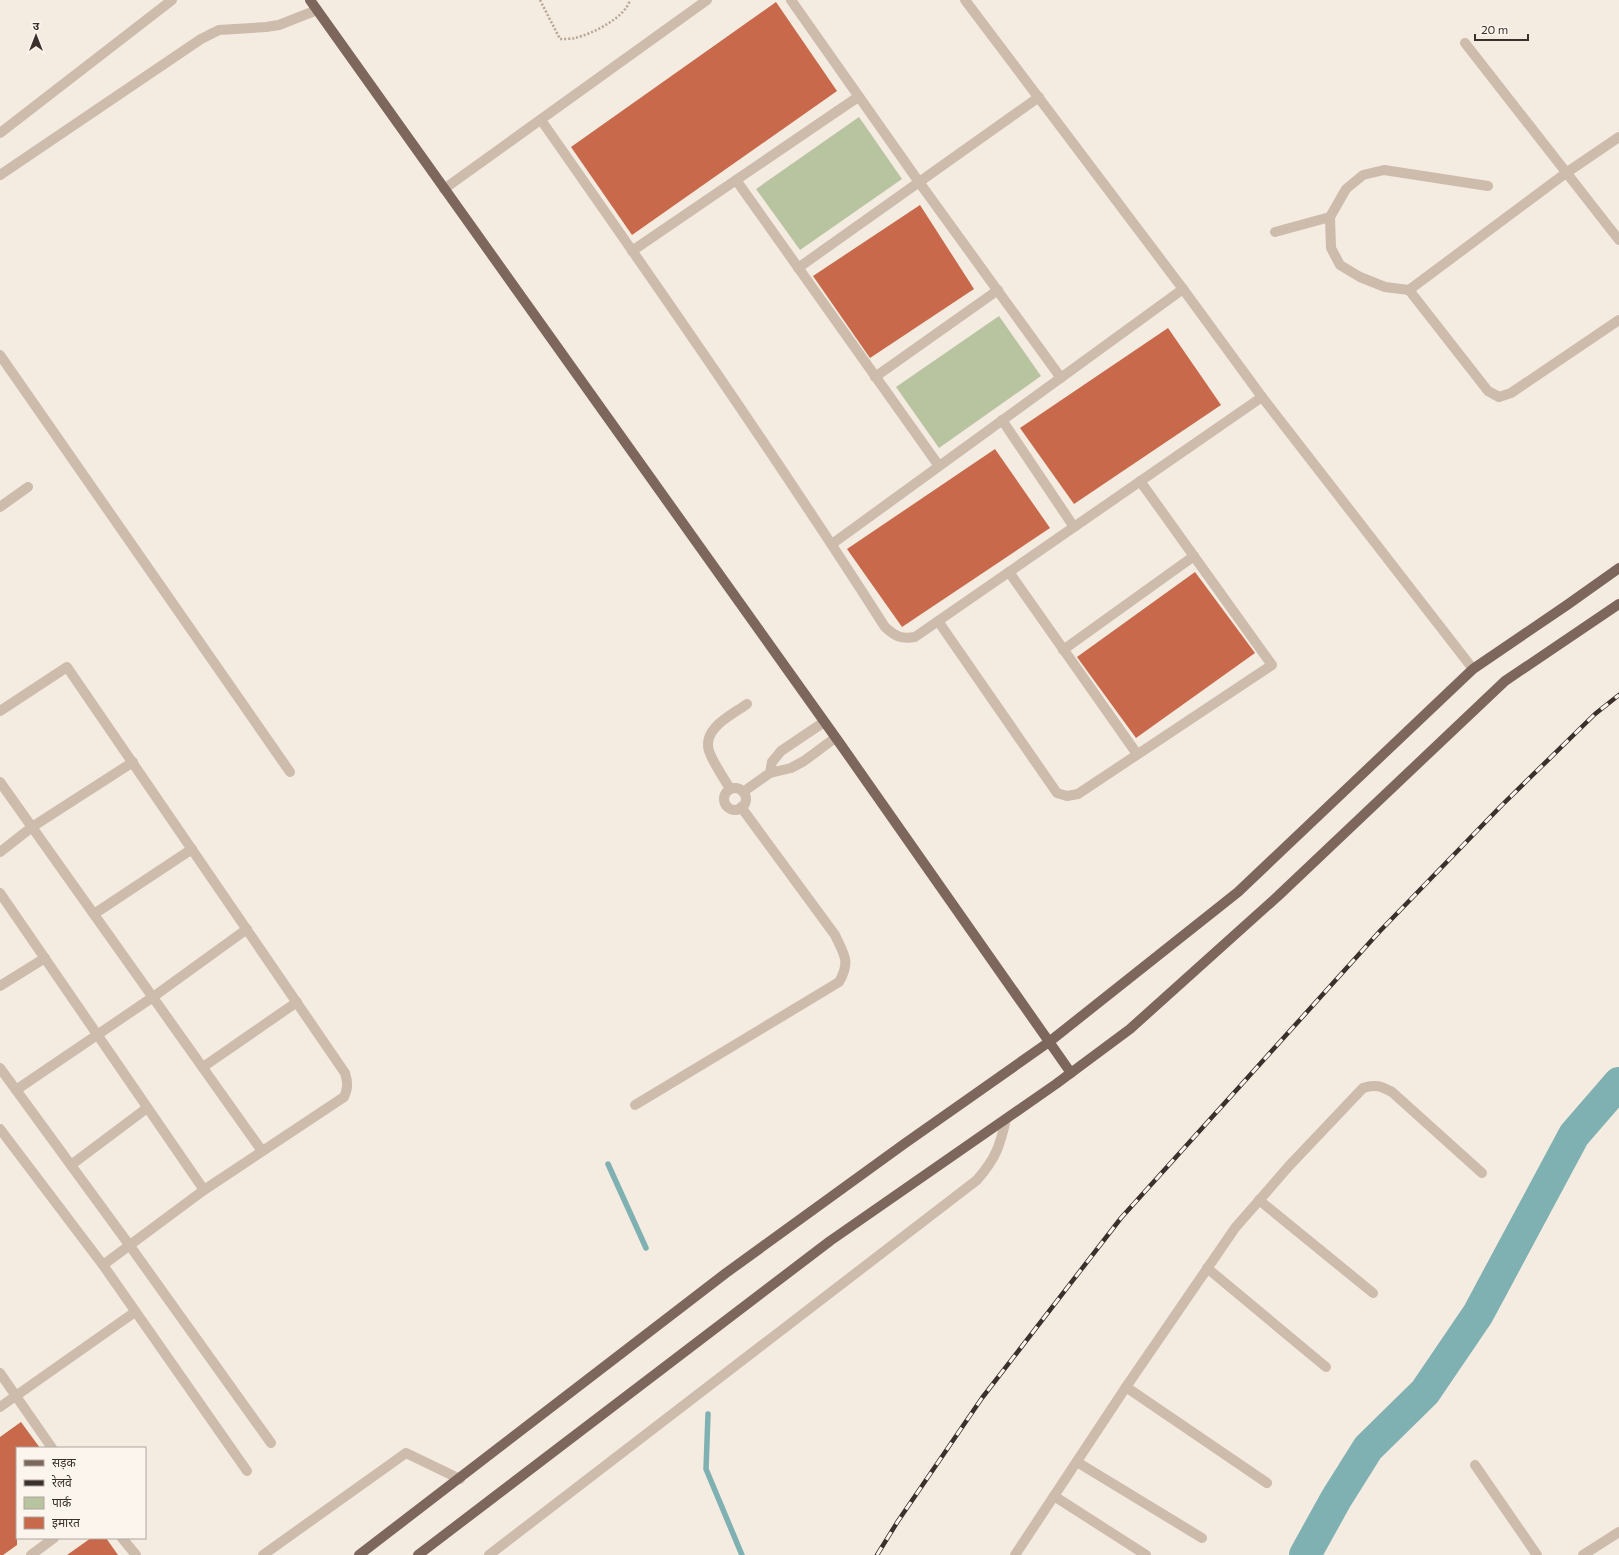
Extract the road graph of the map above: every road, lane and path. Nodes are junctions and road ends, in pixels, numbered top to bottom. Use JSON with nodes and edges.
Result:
{"nodes":[{"id":1,"x":172,"y":0,"type":"edge"},
{"id":2,"x":310,"y":0,"type":"edge"},
{"id":3,"x":540,"y":0,"type":"edge"},
{"id":4,"x":630,"y":0,"type":"edge"},
{"id":5,"x":707,"y":0,"type":"edge"},
{"id":6,"x":791,"y":0,"type":"edge"},
{"id":7,"x":965,"y":0,"type":"edge"},
{"id":8,"x":317,"y":10,"type":"junction"},
{"id":9,"x":1465,"y":43,"type":"dead end"},
{"id":10,"x":858,"y":96,"type":"junction"},
{"id":11,"x":1039,"y":97,"type":"junction"},
{"id":12,"x":540,"y":120,"type":"junction"},
{"id":13,"x":0,"y":133,"type":"edge"},
{"id":14,"x":1619,"y":137,"type":"edge"},
{"id":15,"x":1566,"y":174,"type":"junction"},
{"id":16,"x":0,"y":175,"type":"edge"},
{"id":17,"x":736,"y":180,"type":"junction"},
{"id":18,"x":919,"y":182,"type":"junction"},
{"id":19,"x":1488,"y":186,"type":"dead end"},
{"id":20,"x":444,"y":189,"type":"junction"},
{"id":21,"x":1330,"y":217,"type":"junction"},
{"id":22,"x":1275,"y":232,"type":"dead end"},
{"id":23,"x":1619,"y":240,"type":"edge"},
{"id":24,"x":632,"y":251,"type":"junction"},
{"id":25,"x":798,"y":268,"type":"junction"},
{"id":26,"x":1183,"y":289,"type":"junction"},
{"id":27,"x":998,"y":290,"type":"junction"},
{"id":28,"x":1409,"y":290,"type":"junction"},
{"id":29,"x":1619,"y":320,"type":"edge"},
{"id":30,"x":0,"y":355,"type":"edge"},
{"id":31,"x":876,"y":377,"type":"junction"},
{"id":32,"x":1061,"y":378,"type":"junction"},
{"id":33,"x":1262,"y":397,"type":"junction"},
{"id":34,"x":1002,"y":420,"type":"junction"},
{"id":35,"x":939,"y":466,"type":"junction"},
{"id":36,"x":1140,"y":481,"type":"junction"},
{"id":37,"x":28,"y":487,"type":"dead end"},
{"id":38,"x":0,"y":507,"type":"edge"},
{"id":39,"x":1074,"y":526,"type":"junction"},
{"id":40,"x":832,"y":544,"type":"junction"},
{"id":41,"x":1194,"y":556,"type":"junction"},
{"id":42,"x":1619,"y":568,"type":"edge"},
{"id":43,"x":1008,"y":572,"type":"junction"},
{"id":44,"x":1619,"y":604,"type":"edge"},
{"id":45,"x":938,"y":621,"type":"junction"},
{"id":46,"x":1063,"y":650,"type":"junction"},
{"id":47,"x":1473,"y":669,"type":"junction"},
{"id":48,"x":747,"y":704,"type":"dead end"},
{"id":49,"x":0,"y":710,"type":"edge"},
{"id":50,"x":824,"y":722,"type":"junction"},
{"id":51,"x":835,"y":738,"type":"junction"},
{"id":52,"x":1136,"y":754,"type":"junction"},
{"id":53,"x":133,"y":762,"type":"junction"},
{"id":54,"x":290,"y":772,"type":"dead end"},
{"id":55,"x":770,"y":773,"type":"junction"},
{"id":56,"x":0,"y":782,"type":"edge"},
{"id":57,"x":730,"y":789,"type":"junction"},
{"id":58,"x":743,"y":792,"type":"junction"},
{"id":59,"x":741,"y":807,"type":"junction"},
{"id":60,"x":32,"y":827,"type":"junction"},
{"id":61,"x":192,"y":849,"type":"junction"},
{"id":62,"x":0,"y":852,"type":"edge"},
{"id":63,"x":0,"y":893,"type":"edge"},
{"id":64,"x":94,"y":914,"type":"junction"},
{"id":65,"x":247,"y":928,"type":"junction"},
{"id":66,"x":45,"y":958,"type":"junction"},
{"id":67,"x":0,"y":986,"type":"edge"},
{"id":68,"x":153,"y":997,"type":"junction"},
{"id":69,"x":297,"y":1002,"type":"junction"},
{"id":70,"x":97,"y":1035,"type":"junction"},
{"id":71,"x":1049,"y":1042,"type":"junction"},
{"id":72,"x":203,"y":1067,"type":"junction"},
{"id":73,"x":0,"y":1068,"type":"edge"},
{"id":74,"x":1071,"y":1073,"type":"junction"},
{"id":75,"x":16,"y":1090,"type":"junction"},
{"id":76,"x":635,"y":1105,"type":"dead end"},
{"id":77,"x":147,"y":1108,"type":"junction"},
{"id":78,"x":1006,"y":1119,"type":"junction"},
{"id":79,"x":0,"y":1129,"type":"edge"},
{"id":80,"x":262,"y":1151,"type":"junction"},
{"id":81,"x":71,"y":1165,"type":"junction"},
{"id":82,"x":1482,"y":1173,"type":"dead end"},
{"id":83,"x":204,"y":1190,"type":"junction"},
{"id":84,"x":1259,"y":1200,"type":"junction"},
{"id":85,"x":130,"y":1246,"type":"junction"},
{"id":86,"x":103,"y":1265,"type":"junction"},
{"id":87,"x":1207,"y":1268,"type":"junction"},
{"id":88,"x":1373,"y":1293,"type":"dead end"},
{"id":89,"x":135,"y":1312,"type":"junction"},
{"id":90,"x":1326,"y":1367,"type":"dead end"},
{"id":91,"x":0,"y":1373,"type":"edge"},
{"id":92,"x":1126,"y":1388,"type":"junction"},
{"id":93,"x":16,"y":1395,"type":"junction"},
{"id":94,"x":0,"y":1407,"type":"edge"},
{"id":95,"x":271,"y":1443,"type":"dead end"},
{"id":96,"x":51,"y":1447,"type":"edge"},
{"id":97,"x":1077,"y":1462,"type":"junction"},
{"id":98,"x":1474,"y":1465,"type":"dead end"},
{"id":99,"x":247,"y":1471,"type":"dead end"},
{"id":100,"x":460,"y":1479,"type":"junction"},
{"id":101,"x":1266,"y":1483,"type":"dead end"},
{"id":102,"x":1054,"y":1496,"type":"junction"},
{"id":103,"x":1619,"y":1532,"type":"edge"},
{"id":104,"x":1202,"y":1538,"type":"dead end"},
{"id":105,"x":53,"y":1539,"type":"edge"},
{"id":106,"x":123,"y":1539,"type":"edge"},
{"id":107,"x":31,"y":1555,"type":"edge"},
{"id":108,"x":136,"y":1555,"type":"edge"},
{"id":109,"x":263,"y":1555,"type":"edge"},
{"id":110,"x":359,"y":1555,"type":"edge"},
{"id":111,"x":418,"y":1555,"type":"edge"},
{"id":112,"x":489,"y":1555,"type":"edge"},
{"id":113,"x":1015,"y":1555,"type":"edge"},
{"id":114,"x":1146,"y":1555,"type":"edge"},
{"id":115,"x":1538,"y":1555,"type":"edge"},
{"id":116,"x":1584,"y":1555,"type":"edge"}],
"edges":[{"from":1,"to":13,"type":"street"},
{"from":2,"to":8,"type":"main road"},
{"from":3,"to":4,"type":"path"},
{"from":5,"to":12,"type":"street"},
{"from":6,"to":10,"type":"street"},
{"from":7,"to":11,"type":"street"},
{"from":8,"to":16,"type":"street"},
{"from":8,"to":20,"type":"main road"},
{"from":9,"to":15,"type":"street"},
{"from":10,"to":17,"type":"street"},
{"from":10,"to":18,"type":"street"},
{"from":11,"to":18,"type":"street"},
{"from":11,"to":26,"type":"street"},
{"from":12,"to":20,"type":"street"},
{"from":12,"to":24,"type":"street"},
{"from":14,"to":15,"type":"street"},
{"from":15,"to":23,"type":"street"},
{"from":15,"to":28,"type":"street"},
{"from":17,"to":24,"type":"street"},
{"from":17,"to":25,"type":"street"},
{"from":18,"to":25,"type":"street"},
{"from":18,"to":27,"type":"street"},
{"from":19,"to":21,"type":"street"},
{"from":20,"to":50,"type":"main road"},
{"from":21,"to":22,"type":"street"},
{"from":21,"to":28,"type":"street"},
{"from":24,"to":40,"type":"street"},
{"from":25,"to":31,"type":"street"},
{"from":26,"to":32,"type":"street"},
{"from":26,"to":33,"type":"street"},
{"from":27,"to":31,"type":"street"},
{"from":27,"to":32,"type":"street"},
{"from":28,"to":29,"type":"street"},
{"from":30,"to":54,"type":"street"},
{"from":31,"to":35,"type":"street"},
{"from":32,"to":34,"type":"street"},
{"from":33,"to":36,"type":"street"},
{"from":33,"to":47,"type":"street"},
{"from":34,"to":35,"type":"street"},
{"from":34,"to":39,"type":"street"},
{"from":35,"to":40,"type":"street"},
{"from":36,"to":39,"type":"street"},
{"from":36,"to":41,"type":"street"},
{"from":37,"to":38,"type":"street"},
{"from":39,"to":43,"type":"street"},
{"from":40,"to":45,"type":"street"},
{"from":41,"to":46,"type":"street"},
{"from":41,"to":52,"type":"street"},
{"from":42,"to":47,"type":"main road"},
{"from":43,"to":45,"type":"street"},
{"from":43,"to":46,"type":"street"},
{"from":44,"to":74,"type":"main road"},
{"from":45,"to":52,"type":"street"},
{"from":46,"to":52,"type":"street"},
{"from":47,"to":71,"type":"main road"},
{"from":48,"to":57,"type":"street"},
{"from":49,"to":53,"type":"street"},
{"from":50,"to":51,"type":"main road"},
{"from":50,"to":55,"type":"street"},
{"from":51,"to":55,"type":"street"},
{"from":51,"to":71,"type":"main road"},
{"from":53,"to":60,"type":"street"},
{"from":53,"to":61,"type":"street"},
{"from":55,"to":58,"type":"street"},
{"from":56,"to":60,"type":"street"},
{"from":57,"to":58,"type":"street"},
{"from":57,"to":59,"type":"street"},
{"from":58,"to":59,"type":"street"},
{"from":59,"to":76,"type":"street"},
{"from":60,"to":62,"type":"street"},
{"from":60,"to":64,"type":"street"},
{"from":61,"to":64,"type":"street"},
{"from":61,"to":65,"type":"street"},
{"from":63,"to":66,"type":"street"},
{"from":64,"to":68,"type":"street"},
{"from":65,"to":68,"type":"street"},
{"from":65,"to":69,"type":"street"},
{"from":66,"to":67,"type":"street"},
{"from":66,"to":70,"type":"street"},
{"from":68,"to":70,"type":"street"},
{"from":68,"to":72,"type":"street"},
{"from":69,"to":72,"type":"street"},
{"from":69,"to":80,"type":"street"},
{"from":70,"to":75,"type":"street"},
{"from":70,"to":77,"type":"street"},
{"from":71,"to":74,"type":"main road"},
{"from":71,"to":100,"type":"main road"},
{"from":72,"to":80,"type":"street"},
{"from":73,"to":75,"type":"street"},
{"from":74,"to":78,"type":"main road"},
{"from":75,"to":81,"type":"street"},
{"from":77,"to":81,"type":"street"},
{"from":77,"to":83,"type":"street"},
{"from":78,"to":111,"type":"main road"},
{"from":78,"to":112,"type":"street"},
{"from":79,"to":86,"type":"street"},
{"from":80,"to":83,"type":"street"},
{"from":81,"to":85,"type":"street"},
{"from":82,"to":84,"type":"street"},
{"from":83,"to":85,"type":"street"},
{"from":84,"to":87,"type":"street"},
{"from":84,"to":88,"type":"street"},
{"from":85,"to":86,"type":"street"},
{"from":85,"to":95,"type":"street"},
{"from":86,"to":89,"type":"street"},
{"from":87,"to":90,"type":"street"},
{"from":87,"to":92,"type":"street"},
{"from":89,"to":93,"type":"street"},
{"from":89,"to":99,"type":"street"},
{"from":91,"to":93,"type":"street"},
{"from":92,"to":97,"type":"street"},
{"from":92,"to":101,"type":"street"},
{"from":93,"to":94,"type":"street"},
{"from":93,"to":96,"type":"street"},
{"from":97,"to":102,"type":"street"},
{"from":97,"to":104,"type":"street"},
{"from":98,"to":115,"type":"street"},
{"from":100,"to":109,"type":"street"},
{"from":100,"to":110,"type":"main road"},
{"from":102,"to":113,"type":"street"},
{"from":102,"to":114,"type":"street"},
{"from":103,"to":116,"type":"street"},
{"from":105,"to":107,"type":"street"},
{"from":106,"to":108,"type":"street"}]}
